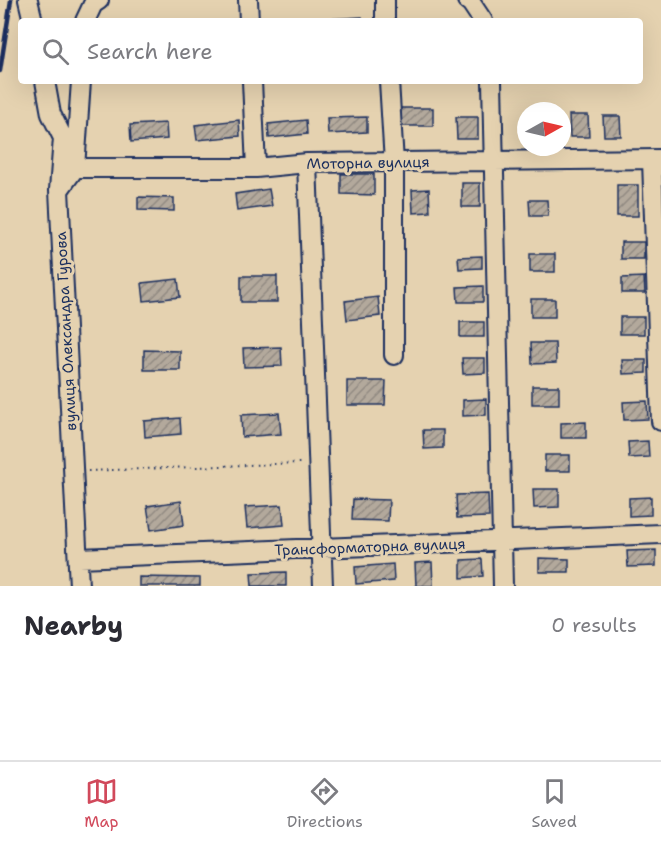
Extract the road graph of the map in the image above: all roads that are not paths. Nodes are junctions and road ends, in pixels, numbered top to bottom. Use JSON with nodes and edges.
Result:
{"nodes":[{"id":1,"x":28,"y":0,"type":"edge"},
{"id":2,"x":248,"y":0,"type":"edge"},
{"id":3,"x":385,"y":0,"type":"edge"},
{"id":4,"x":467,"y":0,"type":"edge"},
{"id":5,"x":96,"y":2,"type":"edge"},
{"id":6,"x":32,"y":18,"type":"edge"},
{"id":7,"x":88,"y":18,"type":"edge"},
{"id":8,"x":249,"y":18,"type":"edge"},
{"id":9,"x":386,"y":18,"type":"edge"},
{"id":10,"x":481,"y":18,"type":"edge"},
{"id":11,"x":46,"y":84,"type":"edge"},
{"id":12,"x":81,"y":84,"type":"edge"},
{"id":13,"x":252,"y":84,"type":"edge"},
{"id":14,"x":389,"y":84,"type":"edge"},
{"id":15,"x":492,"y":84,"type":"edge"},
{"id":16,"x":656,"y":159,"type":"edge"},
{"id":17,"x":493,"y":162,"type":"junction"},
{"id":18,"x":307,"y":163,"type":"junction"},
{"id":19,"x":394,"y":163,"type":"junction"},
{"id":20,"x":75,"y":168,"type":"junction"},
{"id":21,"x":256,"y":168,"type":"junction"},
{"id":22,"x":59,"y":190,"type":"junction"},
{"id":23,"x":394,"y":355,"type":"dead end"},
{"id":24,"x":661,"y":421,"type":"edge"},
{"id":25,"x":661,"y":534,"type":"edge"},
{"id":26,"x":502,"y":542,"type":"junction"},
{"id":27,"x":322,"y":549,"type":"junction"},
{"id":28,"x":79,"y":558,"type":"junction"},
{"id":29,"x":79,"y":586,"type":"edge"},
{"id":30,"x":323,"y":586,"type":"edge"},
{"id":31,"x":503,"y":586,"type":"edge"}],
"edges":[{"from":1,"to":6,"type":"street"},
{"from":2,"to":8,"type":"street"},
{"from":3,"to":9,"type":"street"},
{"from":4,"to":10,"type":"street"},
{"from":5,"to":7,"type":"street"},
{"from":11,"to":22,"type":"street","name":"вулиця Олександра Гурова"},
{"from":12,"to":20,"type":"street"},
{"from":13,"to":21,"type":"street"},
{"from":14,"to":19,"type":"street"},
{"from":15,"to":17,"type":"street"},
{"from":16,"to":17,"type":"street","name":"Моторна вулиця"},
{"from":16,"to":24,"type":"street"},
{"from":17,"to":19,"type":"street","name":"Моторна вулиця"},
{"from":17,"to":26,"type":"street"},
{"from":18,"to":19,"type":"street","name":"Моторна вулиця"},
{"from":18,"to":21,"type":"street","name":"Моторна вулиця"},
{"from":18,"to":27,"type":"street"},
{"from":19,"to":23,"type":"street"},
{"from":20,"to":21,"type":"street","name":"Моторна вулиця"},
{"from":20,"to":22,"type":"street"},
{"from":22,"to":28,"type":"street","name":"вулиця Олександра Гурова"},
{"from":25,"to":26,"type":"street","name":"Трансформаторна вулиця"},
{"from":26,"to":27,"type":"street","name":"Трансформаторна вулиця"},
{"from":26,"to":31,"type":"street"},
{"from":27,"to":28,"type":"street","name":"Трансформаторна вулиця"},
{"from":27,"to":30,"type":"street"},
{"from":28,"to":29,"type":"street","name":"вулиця Олександра Гурова"}]}
